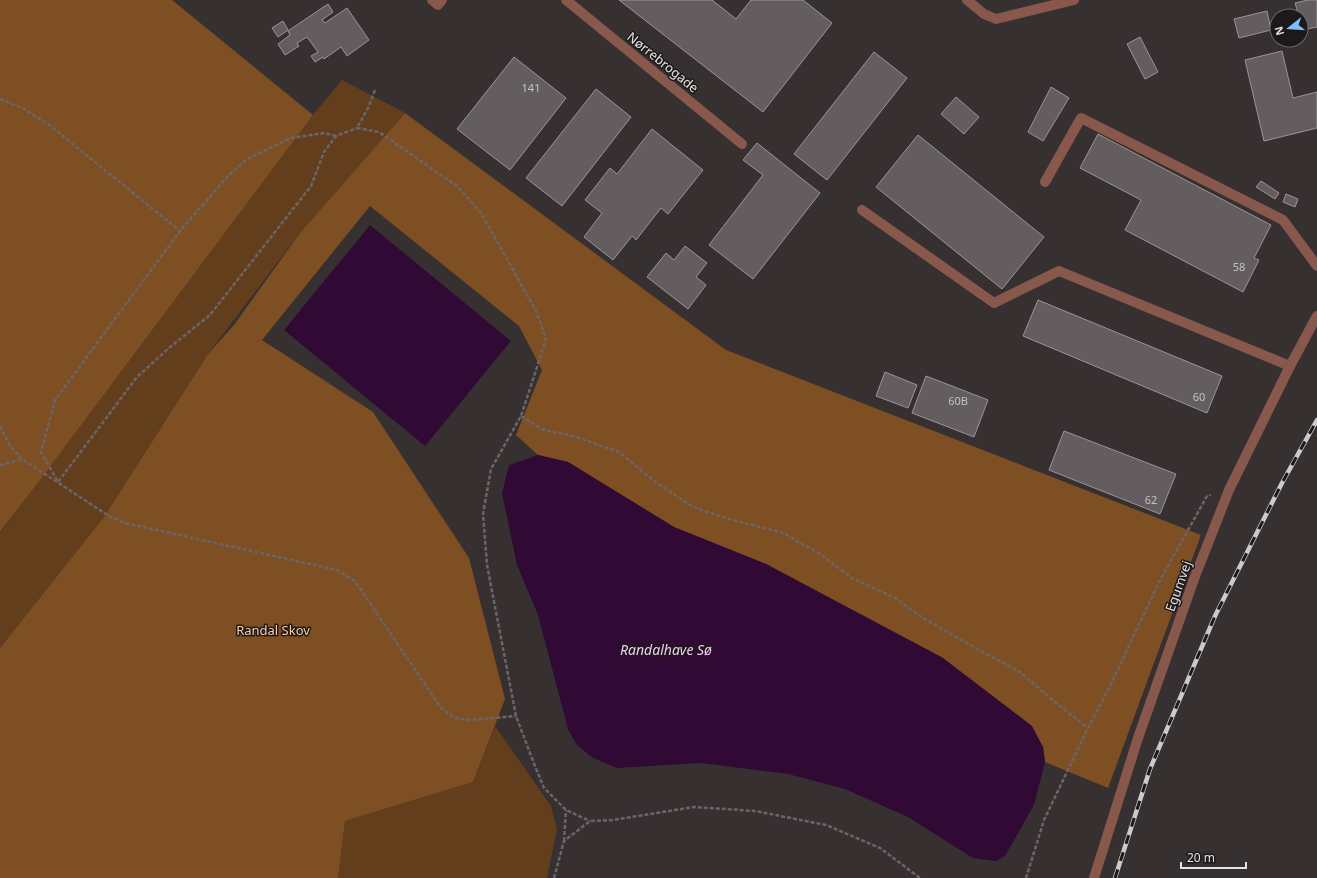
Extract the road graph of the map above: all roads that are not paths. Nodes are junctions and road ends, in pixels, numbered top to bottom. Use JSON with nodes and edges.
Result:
{"nodes":[{"id":1,"x":566,"y":0,"type":"edge"},
{"id":2,"x":967,"y":0,"type":"edge"},
{"id":3,"x":1074,"y":0,"type":"edge"},
{"id":4,"x":742,"y":144,"type":"dead end"},
{"id":5,"x":1046,"y":182,"type":"dead end"},
{"id":6,"x":862,"y":210,"type":"dead end"},
{"id":7,"x":1317,"y":266,"type":"edge"},
{"id":8,"x":1317,"y":316,"type":"edge"},
{"id":9,"x":1290,"y":366,"type":"junction"},
{"id":10,"x":1094,"y":878,"type":"edge"}],
"edges":[{"from":1,"to":4,"type":"street","name":"Nørrebrogade"},
{"from":2,"to":3,"type":"street"},
{"from":5,"to":7,"type":"street"},
{"from":6,"to":9,"type":"street"},
{"from":8,"to":9,"type":"street","name":"Egumvej"},
{"from":9,"to":10,"type":"street","name":"Egumvej"}]}
